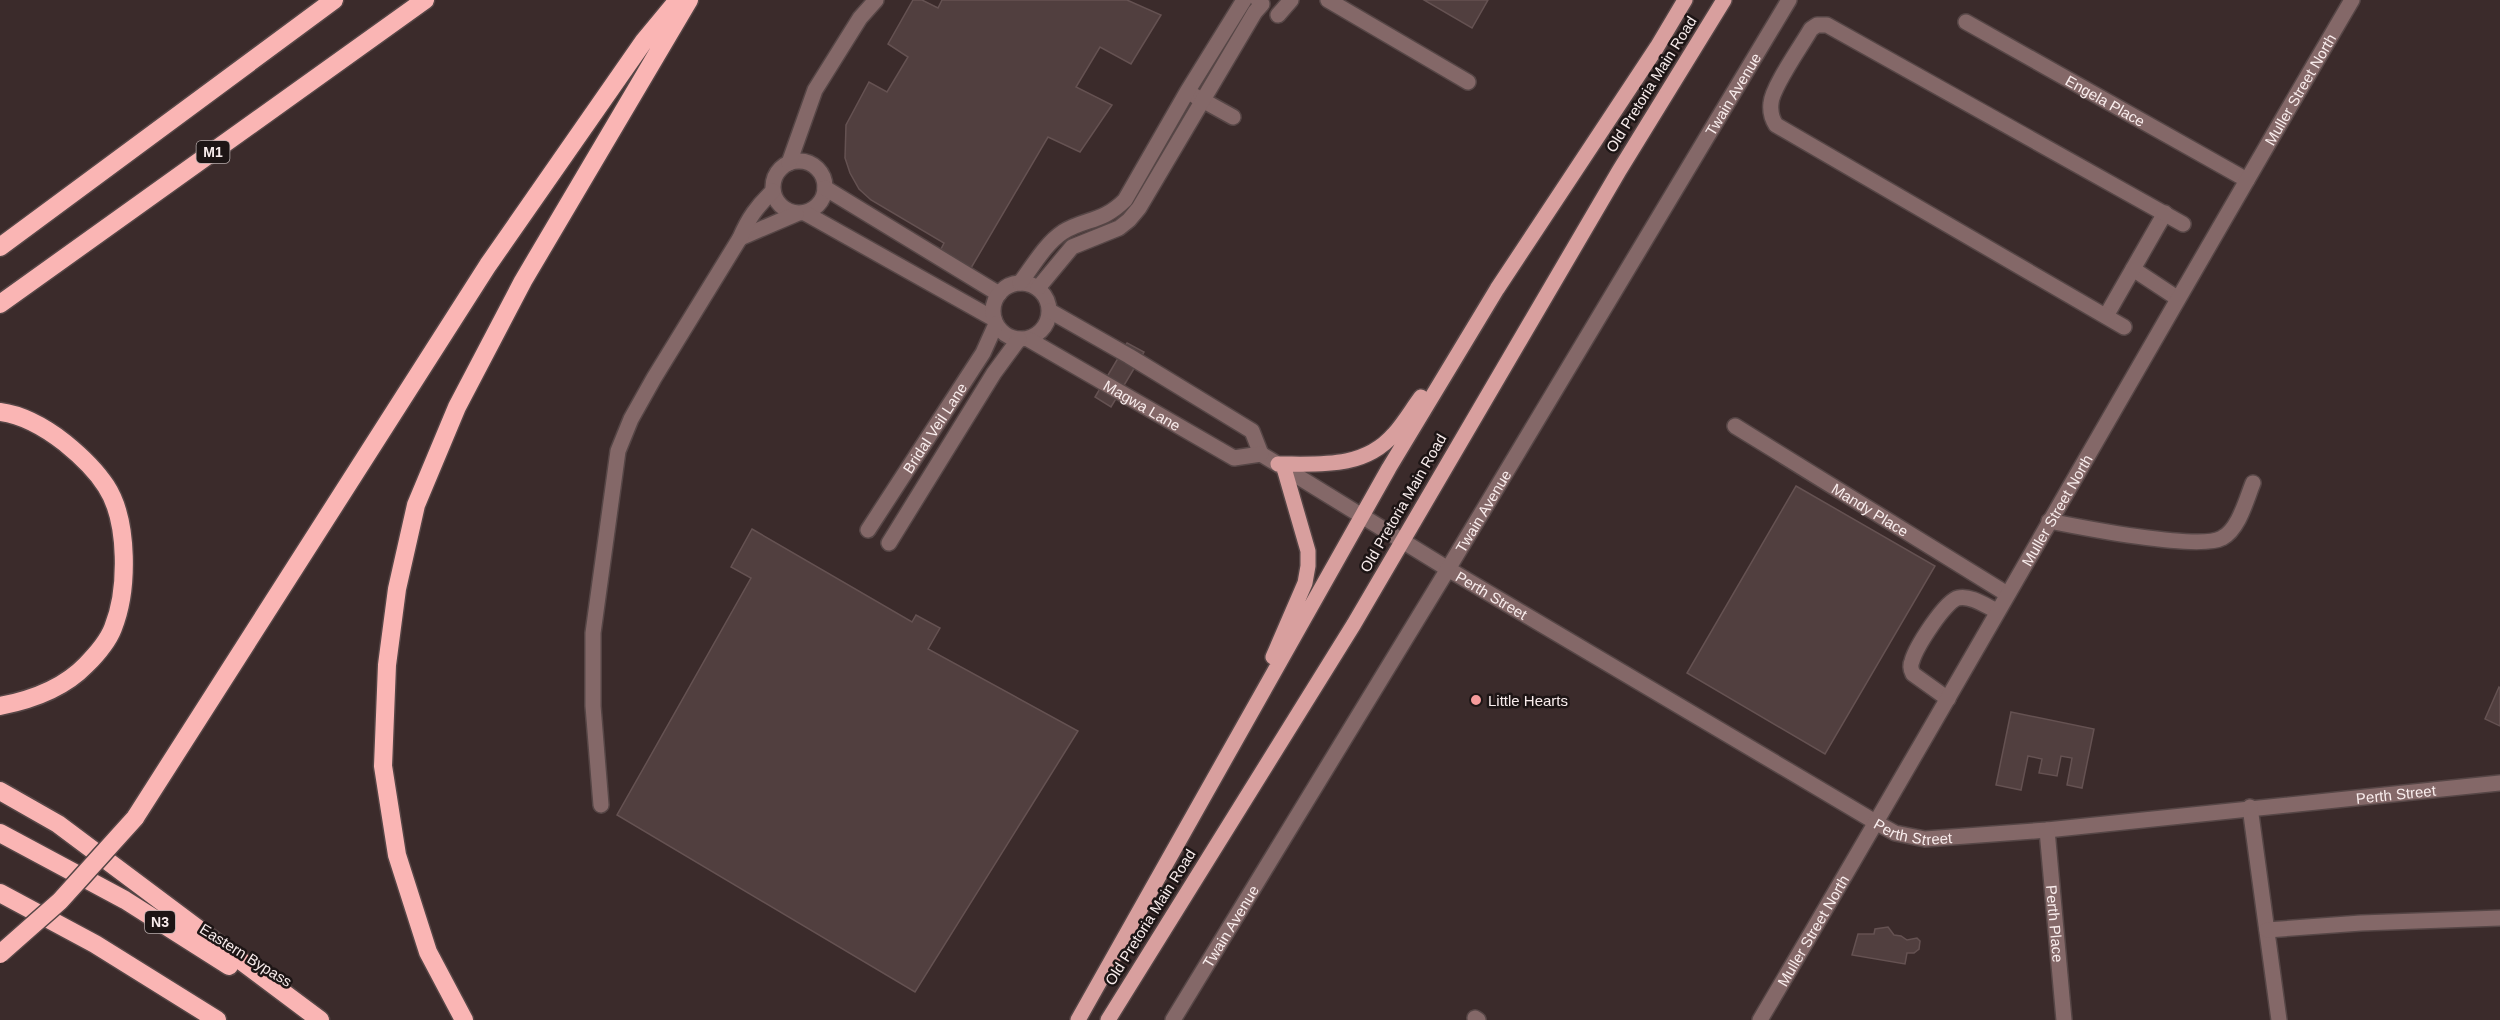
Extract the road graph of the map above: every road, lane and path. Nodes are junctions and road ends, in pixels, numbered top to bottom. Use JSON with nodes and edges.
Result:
{"nodes":[{"id":1,"x":334,"y":0,"type":"edge"},
{"id":2,"x":425,"y":0,"type":"edge"},
{"id":3,"x":678,"y":0,"type":"edge"},
{"id":4,"x":689,"y":0,"type":"edge"},
{"id":5,"x":876,"y":0,"type":"edge"},
{"id":6,"x":1245,"y":0,"type":"edge"},
{"id":7,"x":1258,"y":0,"type":"edge"},
{"id":8,"x":1292,"y":0,"type":"edge"},
{"id":9,"x":1328,"y":0,"type":"edge"},
{"id":10,"x":1685,"y":0,"type":"edge"},
{"id":11,"x":1724,"y":0,"type":"edge"},
{"id":12,"x":1789,"y":0,"type":"edge"},
{"id":13,"x":2352,"y":0,"type":"edge"},
{"id":14,"x":1278,"y":15,"type":"dead end"},
{"id":15,"x":1966,"y":22,"type":"dead end"},
{"id":16,"x":1468,"y":82,"type":"dead end"},
{"id":17,"x":1187,"y":92,"type":"junction"},
{"id":18,"x":1203,"y":100,"type":"junction"},
{"id":19,"x":1233,"y":117,"type":"dead end"},
{"id":20,"x":801,"y":127,"type":"junction"},
{"id":21,"x":789,"y":163,"type":"junction"},
{"id":22,"x":814,"y":166,"type":"junction"},
{"id":23,"x":2247,"y":180,"type":"junction"},
{"id":24,"x":825,"y":188,"type":"junction"},
{"id":25,"x":773,"y":191,"type":"junction"},
{"id":26,"x":801,"y":213,"type":"junction"},
{"id":27,"x":2165,"y":213,"type":"junction"},
{"id":28,"x":2183,"y":224,"type":"dead end"},
{"id":29,"x":1082,"y":225,"type":"junction"},
{"id":30,"x":740,"y":238,"type":"junction"},
{"id":31,"x":1090,"y":239,"type":"junction"},
{"id":32,"x":0,"y":247,"type":"edge"},
{"id":33,"x":2133,"y":269,"type":"junction"},
{"id":34,"x":1020,"y":283,"type":"junction"},
{"id":35,"x":1038,"y":288,"type":"junction"},
{"id":36,"x":999,"y":294,"type":"junction"},
{"id":37,"x":2177,"y":298,"type":"junction"},
{"id":38,"x":0,"y":304,"type":"edge"},
{"id":39,"x":1050,"y":312,"type":"junction"},
{"id":40,"x":2106,"y":316,"type":"junction"},
{"id":41,"x":1479,"y":318,"type":"junction"},
{"id":42,"x":995,"y":322,"type":"junction"},
{"id":43,"x":2124,"y":327,"type":"dead end"},
{"id":44,"x":1024,"y":339,"type":"junction"},
{"id":45,"x":0,"y":412,"type":"edge"},
{"id":46,"x":938,"y":422,"type":"junction"},
{"id":47,"x":1735,"y":426,"type":"dead end"},
{"id":48,"x":956,"y":434,"type":"junction"},
{"id":49,"x":1261,"y":454,"type":"junction"},
{"id":50,"x":1281,"y":466,"type":"junction"},
{"id":51,"x":2253,"y":483,"type":"dead end"},
{"id":52,"x":1363,"y":516,"type":"junction"},
{"id":53,"x":2049,"y":521,"type":"junction"},
{"id":54,"x":868,"y":531,"type":"dead end"},
{"id":55,"x":1402,"y":540,"type":"junction"},
{"id":56,"x":889,"y":543,"type":"dead end"},
{"id":57,"x":1448,"y":568,"type":"junction"},
{"id":58,"x":2007,"y":594,"type":"junction"},
{"id":59,"x":1997,"y":611,"type":"junction"},
{"id":60,"x":1948,"y":699,"type":"junction"},
{"id":61,"x":0,"y":705,"type":"edge"},
{"id":62,"x":1245,"y":723,"type":"junction"},
{"id":63,"x":2500,"y":783,"type":"edge"},
{"id":64,"x":0,"y":791,"type":"edge"},
{"id":65,"x":601,"y":805,"type":"dead end"},
{"id":66,"x":2250,"y":807,"type":"junction"},
{"id":67,"x":1877,"y":823,"type":"junction"},
{"id":68,"x":2047,"y":830,"type":"junction"},
{"id":69,"x":0,"y":833,"type":"edge"},
{"id":70,"x":0,"y":893,"type":"edge"},
{"id":71,"x":2500,"y":918,"type":"edge"},
{"id":72,"x":2267,"y":930,"type":"junction"},
{"id":73,"x":0,"y":954,"type":"edge"},
{"id":74,"x":217,"y":1020,"type":"edge"},
{"id":75,"x":317,"y":1020,"type":"edge"},
{"id":76,"x":464,"y":1020,"type":"edge"},
{"id":77,"x":1078,"y":1020,"type":"edge"},
{"id":78,"x":1108,"y":1020,"type":"edge"},
{"id":79,"x":1173,"y":1020,"type":"edge"},
{"id":80,"x":1760,"y":1020,"type":"edge"},
{"id":81,"x":2064,"y":1020,"type":"edge"},
{"id":82,"x":2279,"y":1020,"type":"edge"}],
"edges":[{"from":1,"to":32,"type":"highway"},
{"from":2,"to":38,"type":"highway","number":"M1"},
{"from":3,"to":73,"type":"highway","bridge":true},
{"from":4,"to":76,"type":"highway"},
{"from":5,"to":20,"type":"street"},
{"from":6,"to":17,"type":"street"},
{"from":7,"to":18,"type":"street"},
{"from":8,"to":14,"type":"street"},
{"from":9,"to":16,"type":"street"},
{"from":10,"to":41,"type":"main road","name":"Old Pretoria Main Road"},
{"from":11,"to":55,"type":"main road","name":"Old Pretoria Main Road"},
{"from":12,"to":57,"type":"street","name":"Twain Avenue"},
{"from":13,"to":23,"type":"street","name":"Muller Street North"},
{"from":15,"to":23,"type":"street","name":"Engela Place"},
{"from":17,"to":18,"type":"street"},
{"from":17,"to":29,"type":"street"},
{"from":18,"to":19,"type":"street"},
{"from":18,"to":31,"type":"street"},
{"from":20,"to":21,"type":"street"},
{"from":20,"to":22,"type":"street"},
{"from":21,"to":22,"type":"street"},
{"from":21,"to":25,"type":"street"},
{"from":22,"to":24,"type":"street"},
{"from":23,"to":37,"type":"street","name":"Muller Street North"},
{"from":24,"to":26,"type":"street"},
{"from":24,"to":36,"type":"street"},
{"from":25,"to":26,"type":"street"},
{"from":25,"to":30,"type":"street"},
{"from":26,"to":30,"type":"street"},
{"from":26,"to":42,"type":"street","name":"Magwa Lane"},
{"from":27,"to":28,"type":"street"},
{"from":27,"to":33,"type":"street"},
{"from":27,"to":40,"type":"street"},
{"from":29,"to":31,"type":"street"},
{"from":29,"to":34,"type":"street"},
{"from":30,"to":65,"type":"street"},
{"from":31,"to":35,"type":"street"},
{"from":33,"to":37,"type":"street"},
{"from":33,"to":40,"type":"street"},
{"from":34,"to":35,"type":"street"},
{"from":34,"to":36,"type":"street"},
{"from":35,"to":39,"type":"street"},
{"from":36,"to":42,"type":"street"},
{"from":37,"to":53,"type":"street","name":"Muller Street North"},
{"from":39,"to":44,"type":"street"},
{"from":39,"to":49,"type":"street"},
{"from":40,"to":43,"type":"street"},
{"from":41,"to":50,"type":"main road"},
{"from":41,"to":52,"type":"main road","name":"Old Pretoria Main Road"},
{"from":42,"to":44,"type":"street","name":"Magwa Lane"},
{"from":42,"to":46,"type":"street","name":"Bridal Veil Lane"},
{"from":44,"to":48,"type":"street","name":"Bridal Veil Lane"},
{"from":44,"to":49,"type":"street","name":"Magwa Lane"},
{"from":45,"to":61,"type":"highway"},
{"from":46,"to":48,"type":"street"},
{"from":46,"to":54,"type":"street","name":"Bridal Veil Lane"},
{"from":47,"to":58,"type":"street","name":"Mandy Place"},
{"from":48,"to":56,"type":"street","name":"Bridal Veil Lane"},
{"from":49,"to":50,"type":"street"},
{"from":50,"to":52,"type":"street"},
{"from":50,"to":62,"type":"main road"},
{"from":51,"to":53,"type":"street"},
{"from":52,"to":55,"type":"street","name":"Perth Street"},
{"from":52,"to":62,"type":"main road","name":"Old Pretoria Main Road"},
{"from":53,"to":58,"type":"street","name":"Muller Street North"},
{"from":55,"to":57,"type":"street","name":"Perth Street"},
{"from":55,"to":78,"type":"main road","name":"Old Pretoria Main Road"},
{"from":57,"to":67,"type":"street","name":"Perth Street"},
{"from":57,"to":79,"type":"street","name":"Twain Avenue"},
{"from":58,"to":59,"type":"street","name":"Muller Street North"},
{"from":59,"to":60,"type":"street","name":"Muller Street North"},
{"from":59,"to":60,"type":"street"},
{"from":60,"to":67,"type":"street","name":"Muller Street North"},
{"from":62,"to":77,"type":"main road","name":"Old Pretoria Main Road"},
{"from":63,"to":66,"type":"street","name":"Perth Street"},
{"from":64,"to":75,"type":"highway"},
{"from":66,"to":68,"type":"street","name":"Perth Street"},
{"from":66,"to":72,"type":"street"},
{"from":67,"to":68,"type":"street","name":"Perth Street"},
{"from":67,"to":80,"type":"street","name":"Muller Street North"},
{"from":68,"to":81,"type":"street","name":"Perth Place"},
{"from":69,"to":75,"type":"highway","name":"Eastern Bypass","number":"N3"},
{"from":70,"to":74,"type":"highway"},
{"from":71,"to":72,"type":"street"},
{"from":72,"to":82,"type":"street"}]}
